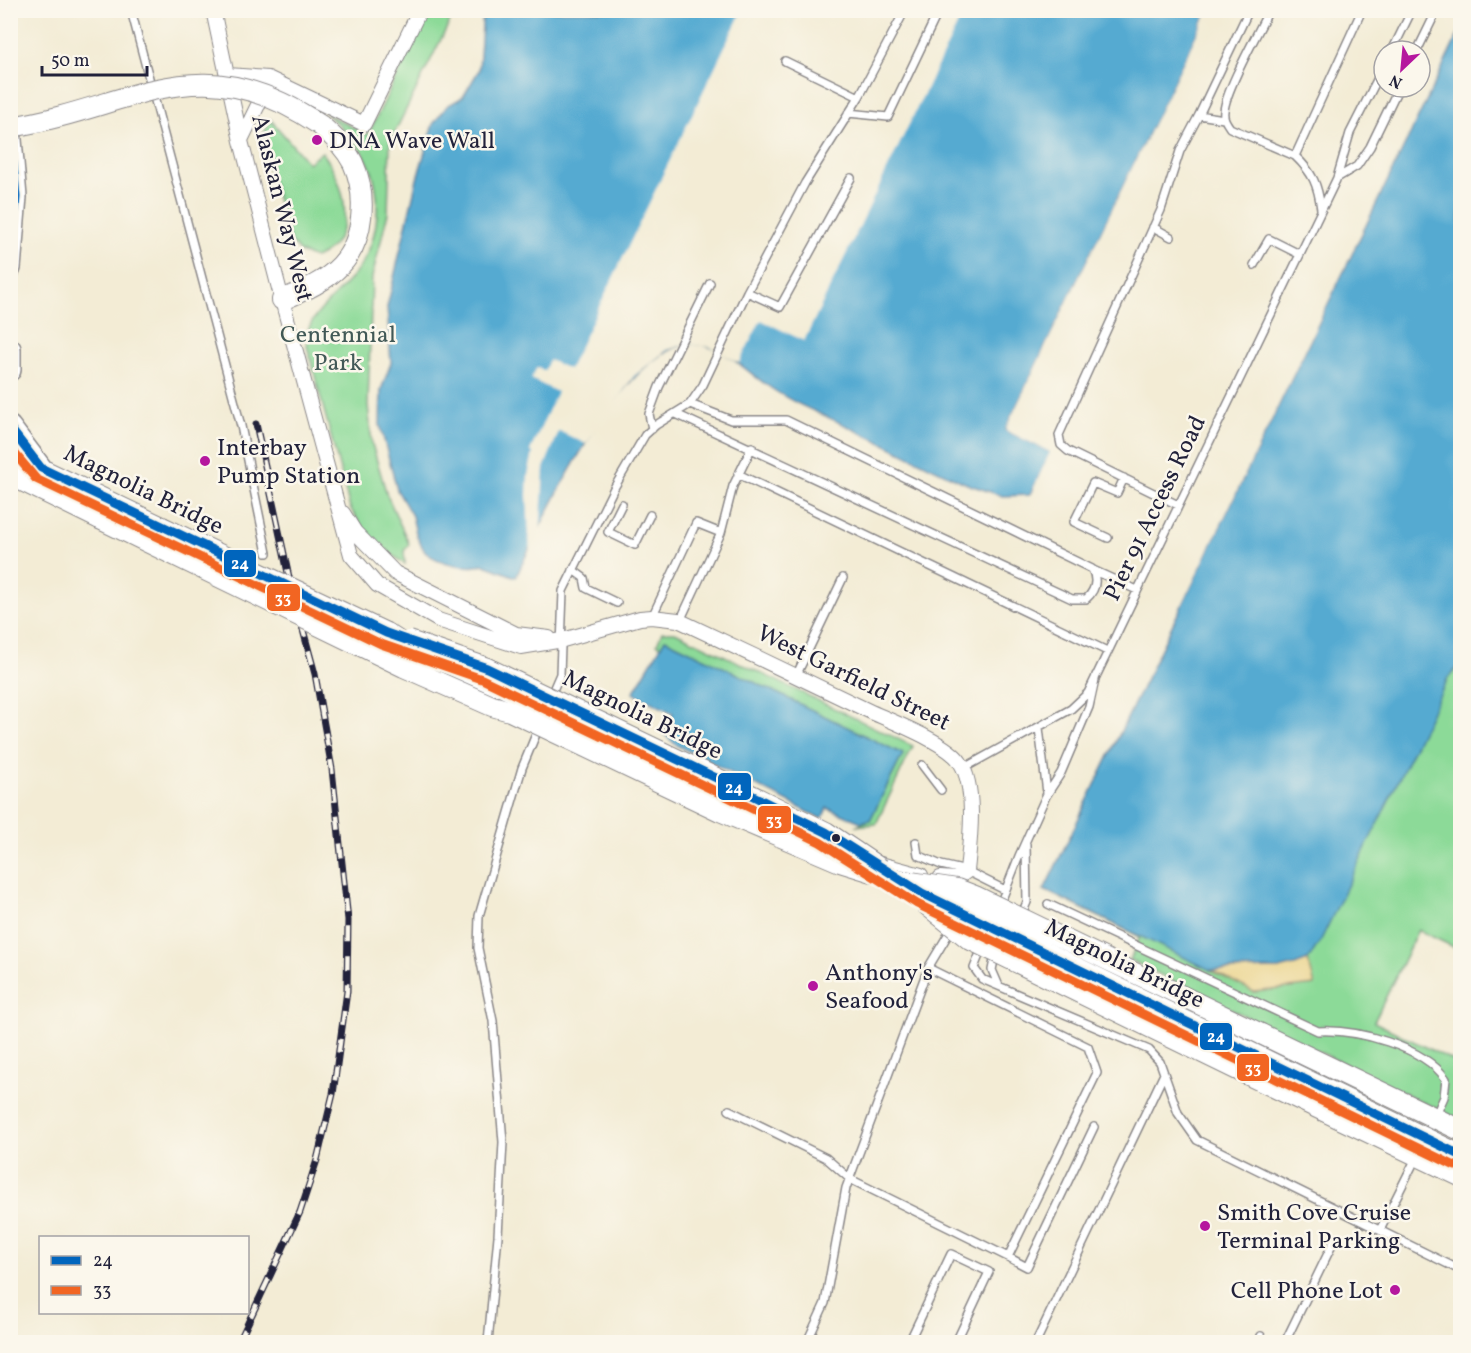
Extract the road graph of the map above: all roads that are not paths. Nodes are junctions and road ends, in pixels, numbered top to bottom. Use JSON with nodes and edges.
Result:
{"nodes":[{"id":1,"x":131,"y":10,"type":"edge"},
{"id":2,"x":213,"y":10,"type":"edge"},
{"id":3,"x":420,"y":10,"type":"edge"},
{"id":4,"x":905,"y":10,"type":"edge"},
{"id":5,"x":939,"y":10,"type":"edge"},
{"id":6,"x":1249,"y":10,"type":"edge"},
{"id":7,"x":1269,"y":10,"type":"edge"},
{"id":8,"x":1362,"y":10,"type":"edge"},
{"id":9,"x":1412,"y":10,"type":"edge"},
{"id":10,"x":1437,"y":10,"type":"edge"},
{"id":11,"x":1398,"y":39,"type":"edge"},
{"id":12,"x":1423,"y":39,"type":"edge"},
{"id":13,"x":785,"y":61,"type":"dead end"},
{"id":14,"x":228,"y":75,"type":"junction"},
{"id":15,"x":284,"y":85,"type":"junction"},
{"id":16,"x":1372,"y":90,"type":"edge"},
{"id":17,"x":859,"y":97,"type":"junction"},
{"id":18,"x":1393,"y":99,"type":"edge"},
{"id":19,"x":848,"y":112,"type":"junction"},
{"id":20,"x":1199,"y":115,"type":"junction"},
{"id":21,"x":1224,"y":118,"type":"junction"},
{"id":22,"x":10,"y":127,"type":"edge"},
{"id":23,"x":241,"y":141,"type":"junction"},
{"id":24,"x":1295,"y":156,"type":"junction"},
{"id":25,"x":13,"y":178,"type":"edge"},
{"id":26,"x":851,"y":178,"type":"dead end"},
{"id":27,"x":1337,"y":178,"type":"junction"},
{"id":28,"x":1321,"y":209,"type":"junction"},
{"id":29,"x":1153,"y":227,"type":"junction"},
{"id":30,"x":1171,"y":237,"type":"dead end"},
{"id":31,"x":1299,"y":254,"type":"junction"},
{"id":32,"x":11,"y":265,"type":"edge"},
{"id":33,"x":1254,"y":265,"type":"dead end"},
{"id":34,"x":710,"y":283,"type":"dead end"},
{"id":35,"x":747,"y":292,"type":"junction"},
{"id":36,"x":282,"y":300,"type":"junction"},
{"id":37,"x":10,"y":349,"type":"edge"},
{"id":38,"x":10,"y":370,"type":"edge"},
{"id":39,"x":690,"y":404,"type":"junction"},
{"id":40,"x":676,"y":414,"type":"junction"},
{"id":41,"x":10,"y":427,"type":"edge"},
{"id":42,"x":652,"y":429,"type":"junction"},
{"id":43,"x":752,"y":447,"type":"junction"},
{"id":44,"x":10,"y":454,"type":"edge"},
{"id":45,"x":42,"y":468,"type":"junction"},
{"id":46,"x":738,"y":474,"type":"junction"},
{"id":47,"x":10,"y":475,"type":"edge"},
{"id":48,"x":1124,"y":478,"type":"junction"},
{"id":49,"x":337,"y":503,"type":"junction"},
{"id":50,"x":622,"y":504,"type":"dead end"},
{"id":51,"x":1178,"y":505,"type":"junction"},
{"id":52,"x":651,"y":515,"type":"dead end"},
{"id":53,"x":596,"y":526,"type":"junction"},
{"id":54,"x":608,"y":532,"type":"junction"},
{"id":55,"x":722,"y":533,"type":"junction"},
{"id":56,"x":1108,"y":538,"type":"dead end"},
{"id":57,"x":267,"y":553,"type":"dead end"},
{"id":58,"x":375,"y":554,"type":"junction"},
{"id":59,"x":351,"y":555,"type":"joint"},
{"id":60,"x":362,"y":568,"type":"junction"},
{"id":61,"x":1092,"y":569,"type":"junction"},
{"id":62,"x":573,"y":570,"type":"junction"},
{"id":63,"x":843,"y":578,"type":"dead end"},
{"id":64,"x":1137,"y":590,"type":"junction"},
{"id":65,"x":617,"y":603,"type":"dead end"},
{"id":66,"x":652,"y":616,"type":"junction"},
{"id":67,"x":680,"y":621,"type":"junction"},
{"id":68,"x":387,"y":633,"type":"junction"},
{"id":69,"x":563,"y":640,"type":"junction"},
{"id":70,"x":409,"y":641,"type":"junction"},
{"id":71,"x":361,"y":646,"type":"junction"},
{"id":72,"x":1107,"y":651,"type":"junction"},
{"id":73,"x":445,"y":671,"type":"junction"},
{"id":74,"x":1096,"y":675,"type":"junction"},
{"id":75,"x":796,"y":676,"type":"junction"},
{"id":76,"x":486,"y":682,"type":"junction"},
{"id":77,"x":510,"y":711,"type":"junction"},
{"id":78,"x":1039,"y":728,"type":"junction"},
{"id":79,"x":921,"y":765,"type":"dead end"},
{"id":80,"x":964,"y":768,"type":"junction"},
{"id":81,"x":941,"y":790,"type":"dead end"},
{"id":82,"x":1046,"y":796,"type":"junction"},
{"id":83,"x":1026,"y":841,"type":"junction"},
{"id":84,"x":916,"y":842,"type":"dead end"},
{"id":85,"x":967,"y":871,"type":"junction"},
{"id":86,"x":898,"y":880,"type":"junction"},
{"id":87,"x":1005,"y":890,"type":"junction"},
{"id":88,"x":1048,"y":904,"type":"dead end"},
{"id":89,"x":1017,"y":922,"type":"dead end"},
{"id":90,"x":1010,"y":931,"type":"dead end"},
{"id":91,"x":928,"y":968,"type":"junction"},
{"id":92,"x":999,"y":986,"type":"junction"},
{"id":93,"x":1164,"y":1074,"type":"junction"},
{"id":94,"x":729,"y":1110,"type":"dead end"},
{"id":95,"x":1435,"y":1118,"type":"junction"},
{"id":96,"x":1094,"y":1127,"type":"dead end"},
{"id":97,"x":1461,"y":1130,"type":"edge"},
{"id":98,"x":1461,"y":1155,"type":"edge"},
{"id":99,"x":1417,"y":1156,"type":"junction"},
{"id":100,"x":1461,"y":1176,"type":"edge"},
{"id":101,"x":850,"y":1179,"type":"junction"},
{"id":102,"x":1380,"y":1230,"type":"junction"},
{"id":103,"x":1335,"y":1239,"type":"dead end"},
{"id":104,"x":1008,"y":1257,"type":"junction"},
{"id":105,"x":1461,"y":1270,"type":"edge"},
{"id":106,"x":488,"y":1342,"type":"edge"},
{"id":107,"x":807,"y":1342,"type":"edge"},
{"id":108,"x":909,"y":1342,"type":"edge"},
{"id":109,"x":956,"y":1342,"type":"edge"},
{"id":110,"x":1036,"y":1342,"type":"edge"},
{"id":111,"x":1285,"y":1342,"type":"edge"}],
"edges":[{"from":1,"to":57,"type":"lane"},
{"from":2,"to":14,"type":"street","name":"Alaskan Way West"},
{"from":3,"to":15,"type":"street"},
{"from":4,"to":17,"type":"lane"},
{"from":5,"to":19,"type":"lane"},
{"from":6,"to":20,"type":"lane"},
{"from":7,"to":21,"type":"lane"},
{"from":8,"to":24,"type":"lane"},
{"from":9,"to":11,"type":"lane"},
{"from":10,"to":12,"type":"lane"},
{"from":13,"to":17,"type":"lane"},
{"from":14,"to":15,"type":"street"},
{"from":14,"to":23,"type":"street","name":"Alaskan Way West"},
{"from":15,"to":23,"type":"street"},
{"from":16,"to":27,"type":"lane","name":"Pier 91 Access Road"},
{"from":17,"to":19,"type":"lane"},
{"from":18,"to":27,"type":"lane","name":"Pier 91 Access Road"},
{"from":19,"to":35,"type":"lane"},
{"from":20,"to":21,"type":"lane"},
{"from":20,"to":29,"type":"lane"},
{"from":21,"to":24,"type":"lane"},
{"from":22,"to":25,"type":"main road"},
{"from":22,"to":36,"type":"main road","bridge":true},
{"from":23,"to":36,"type":"street","name":"Alaskan Way West"},
{"from":24,"to":28,"type":"lane"},
{"from":25,"to":32,"type":"main road"},
{"from":26,"to":35,"type":"lane"},
{"from":27,"to":28,"type":"lane","name":"Pier 91 Access Road"},
{"from":28,"to":31,"type":"lane","name":"Pier 91 Access Road"},
{"from":29,"to":30,"type":"lane"},
{"from":29,"to":48,"type":"lane"},
{"from":31,"to":33,"type":"lane"},
{"from":31,"to":51,"type":"lane","name":"Pier 91 Access Road"},
{"from":34,"to":42,"type":"lane"},
{"from":35,"to":39,"type":"lane"},
{"from":36,"to":49,"type":"street","name":"Alaskan Way West"},
{"from":37,"to":38,"type":"main road"},
{"from":39,"to":40,"type":"lane"},
{"from":39,"to":61,"type":"lane"},
{"from":40,"to":42,"type":"lane"},
{"from":40,"to":43,"type":"lane"},
{"from":41,"to":45,"type":"main road"},
{"from":42,"to":53,"type":"lane"},
{"from":43,"to":46,"type":"lane"},
{"from":43,"to":61,"type":"lane"},
{"from":44,"to":45,"type":"main road"},
{"from":45,"to":68,"type":"main road","name":"Magnolia Bridge","bridge":true},
{"from":46,"to":55,"type":"lane"},
{"from":46,"to":72,"type":"lane"},
{"from":47,"to":71,"type":"main road","name":"Magnolia Bridge","bridge":true},
{"from":48,"to":51,"type":"lane"},
{"from":48,"to":56,"type":"lane"},
{"from":49,"to":58,"type":"street","name":"West Garfield Street"},
{"from":49,"to":59,"type":"street","name":"Alaskan Way West"},
{"from":50,"to":54,"type":"lane"},
{"from":51,"to":64,"type":"lane","name":"Pier 91 Access Road"},
{"from":52,"to":54,"type":"lane"},
{"from":53,"to":54,"type":"lane"},
{"from":53,"to":62,"type":"lane"},
{"from":55,"to":66,"type":"lane"},
{"from":55,"to":67,"type":"lane"},
{"from":58,"to":60,"type":"street"},
{"from":58,"to":69,"type":"street","name":"West Garfield Street"},
{"from":59,"to":60,"type":"street","name":"West Garfield Street"},
{"from":60,"to":69,"type":"street","name":"West Garfield Street"},
{"from":61,"to":64,"type":"lane"},
{"from":62,"to":65,"type":"lane"},
{"from":62,"to":69,"type":"lane"},
{"from":63,"to":75,"type":"lane"},
{"from":64,"to":72,"type":"lane","name":"Pier 91 Access Road"},
{"from":66,"to":67,"type":"street","name":"West Garfield Street"},
{"from":66,"to":69,"type":"street","name":"West Garfield Street"},
{"from":67,"to":75,"type":"street","name":"West Garfield Street"},
{"from":68,"to":70,"type":"main road","name":"Magnolia Bridge"},
{"from":68,"to":73,"type":"main road","name":"Magnolia Bridge"},
{"from":69,"to":106,"type":"lane"},
{"from":70,"to":76,"type":"main road","bridge":true},
{"from":70,"to":86,"type":"main road","name":"Magnolia Bridge","bridge":true},
{"from":71,"to":73,"type":"main road"},
{"from":71,"to":77,"type":"main road","name":"Magnolia Bridge","bridge":true},
{"from":72,"to":74,"type":"lane","name":"Pier 91 Access Road"},
{"from":73,"to":76,"type":"main road"},
{"from":73,"to":77,"type":"main road","name":"Magnolia Bridge","bridge":true},
{"from":74,"to":78,"type":"lane","name":"Pier 91 Access Road"},
{"from":74,"to":82,"type":"lane"},
{"from":75,"to":80,"type":"street","name":"West Garfield Street"},
{"from":76,"to":85,"type":"street","bridge":true},
{"from":77,"to":86,"type":"main road","name":"Magnolia Bridge","bridge":true},
{"from":78,"to":80,"type":"lane","name":"Pier 91 Access Road"},
{"from":78,"to":82,"type":"lane"},
{"from":79,"to":81,"type":"lane"},
{"from":80,"to":85,"type":"street"},
{"from":82,"to":83,"type":"lane"},
{"from":83,"to":87,"type":"lane"},
{"from":83,"to":89,"type":"lane"},
{"from":84,"to":85,"type":"lane"},
{"from":85,"to":87,"type":"lane"},
{"from":85,"to":91,"type":"lane"},
{"from":86,"to":95,"type":"main road","bridge":true},
{"from":86,"to":98,"type":"main road","name":"Magnolia Bridge","bridge":true},
{"from":86,"to":99,"type":"main road","bridge":true},
{"from":87,"to":92,"type":"lane"},
{"from":88,"to":95,"type":"lane"},
{"from":90,"to":92,"type":"lane"},
{"from":91,"to":101,"type":"lane"},
{"from":91,"to":104,"type":"lane"},
{"from":92,"to":93,"type":"lane"},
{"from":93,"to":102,"type":"lane"},
{"from":93,"to":110,"type":"lane"},
{"from":94,"to":101,"type":"lane"},
{"from":95,"to":97,"type":"main road"},
{"from":95,"to":99,"type":"lane"},
{"from":96,"to":104,"type":"lane"},
{"from":99,"to":100,"type":"main road"},
{"from":99,"to":102,"type":"lane"},
{"from":101,"to":104,"type":"lane"},
{"from":101,"to":107,"type":"lane"},
{"from":102,"to":105,"type":"lane"},
{"from":103,"to":111,"type":"lane"},
{"from":108,"to":109,"type":"lane"}]}
